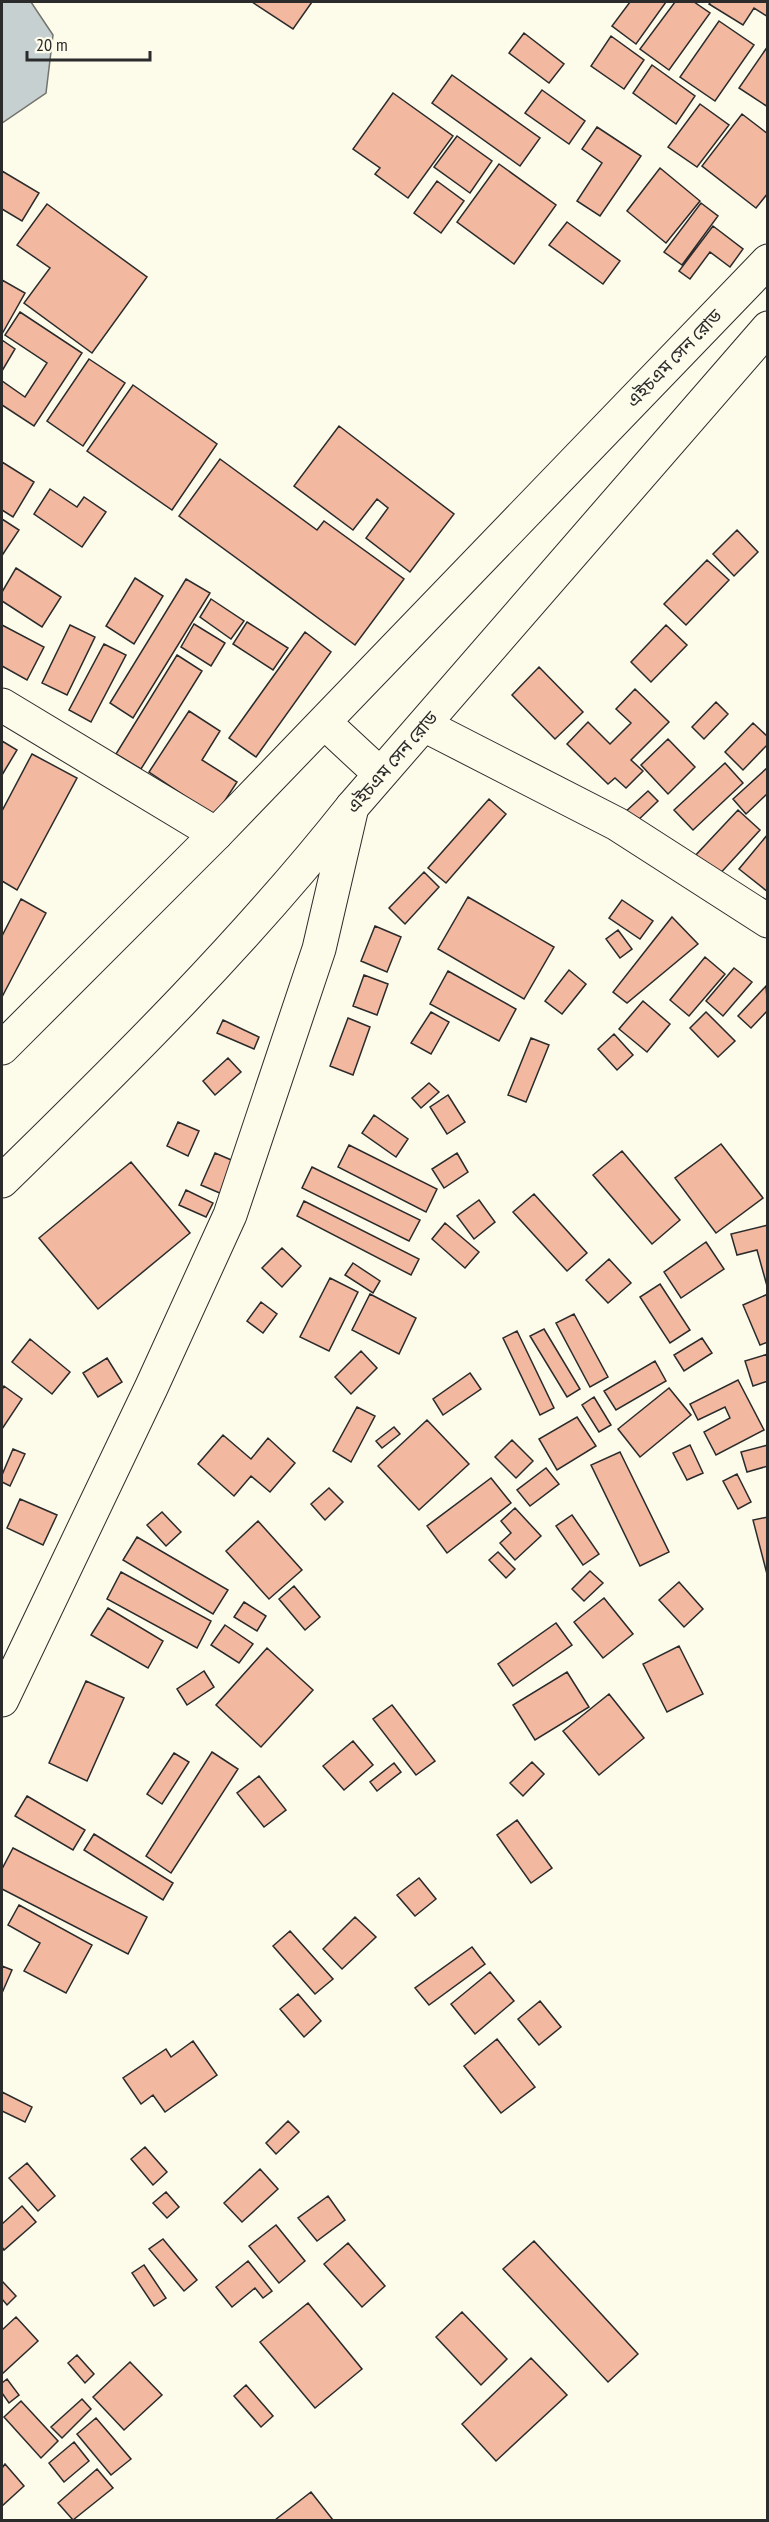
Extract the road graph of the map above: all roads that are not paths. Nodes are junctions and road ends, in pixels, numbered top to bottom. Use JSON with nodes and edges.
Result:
{"nodes":[{"id":1,"x":768,"y":261,"type":"edge"},
{"id":2,"x":768,"y":328,"type":"edge"},
{"id":3,"x":2,"y":705,"type":"edge"},
{"id":4,"x":324,"y":722,"type":"junction"},
{"id":5,"x":424,"y":725,"type":"junction"},
{"id":6,"x":380,"y":774,"type":"junction"},
{"id":7,"x":352,"y":807,"type":"junction"},
{"id":8,"x":216,"y":834,"type":"junction"},
{"id":9,"x":768,"y":921,"type":"edge"},
{"id":10,"x":2,"y":1048,"type":"edge"},
{"id":11,"x":2,"y":1181,"type":"edge"},
{"id":12,"x":2,"y":1700,"type":"edge"}],
"edges":[{"from":1,"to":4,"type":"main road","name":"এইচএম সেন রোড"},
{"from":2,"to":5,"type":"main road","name":"এইচএম সেন রোড"},
{"from":3,"to":8,"type":"main road"},
{"from":4,"to":6,"type":"main road"},
{"from":4,"to":8,"type":"main road","name":"এইচএম সেন রোড"},
{"from":5,"to":6,"type":"main road","name":"এইচএম সেন রোড"},
{"from":5,"to":9,"type":"main road"},
{"from":6,"to":7,"type":"main road","name":"এইচএম সেন রোড"},
{"from":7,"to":11,"type":"main road","name":"এইচএম সেন রোড"},
{"from":7,"to":12,"type":"main road"},
{"from":8,"to":10,"type":"main road","name":"এইচএম সেন রোড"}]}
